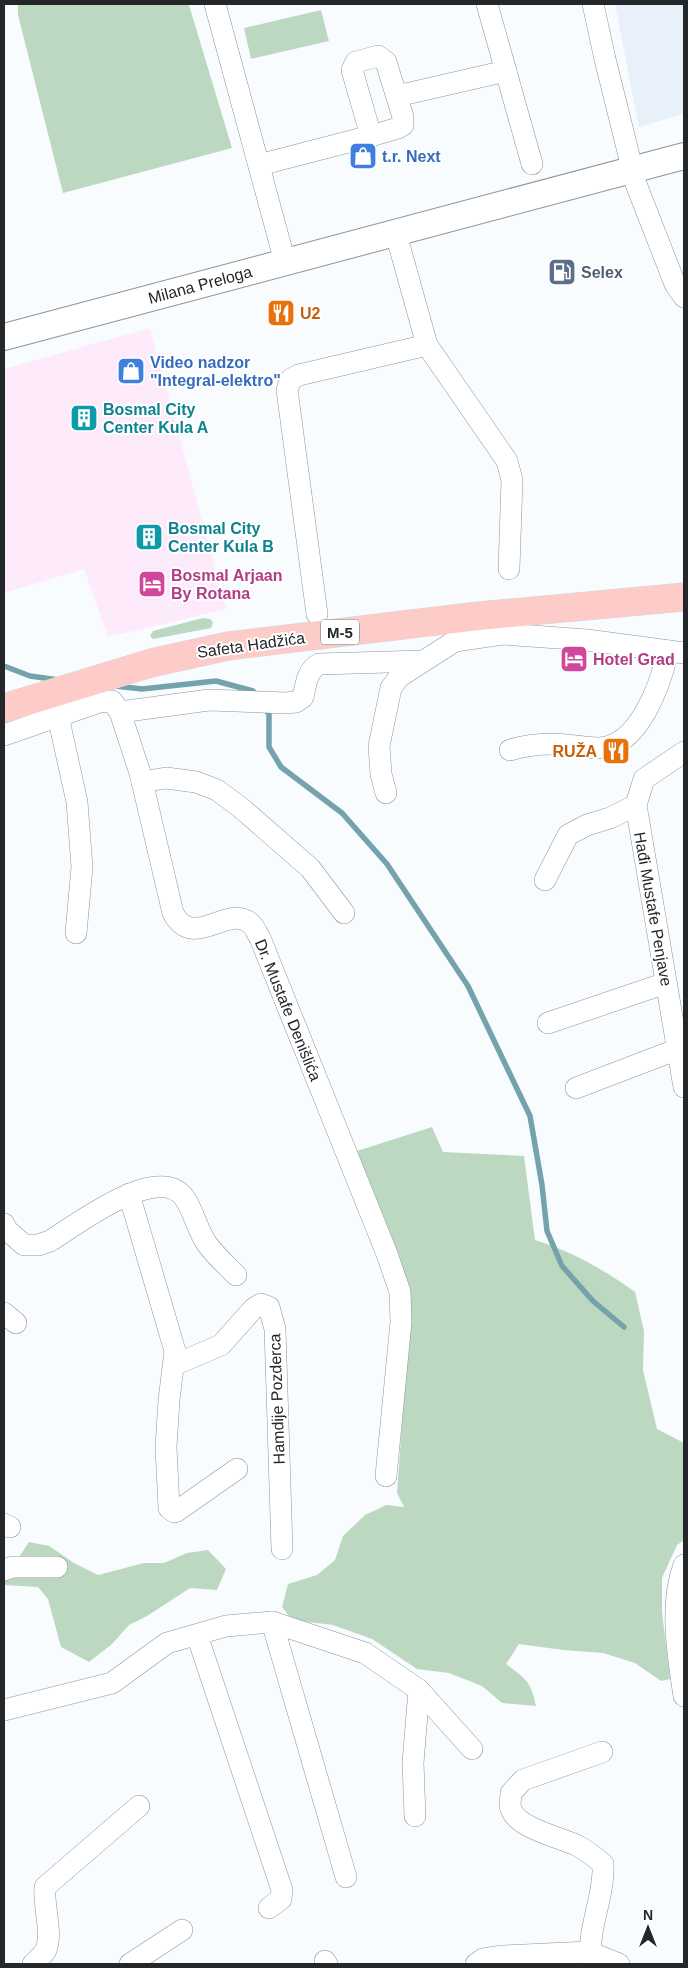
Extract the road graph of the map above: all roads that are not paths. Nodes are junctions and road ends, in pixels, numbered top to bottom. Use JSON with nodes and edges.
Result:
{"nodes":[{"id":1,"x":215,"y":4,"type":"edge"},
{"id":2,"x":488,"y":4,"type":"edge"},
{"id":3,"x":593,"y":4,"type":"edge"},
{"id":4,"x":506,"y":71,"type":"junction"},
{"id":5,"x":397,"y":96,"type":"junction"},
{"id":6,"x":371,"y":136,"type":"junction"},
{"id":7,"x":684,"y":156,"type":"edge"},
{"id":8,"x":532,"y":164,"type":"dead end"},
{"id":9,"x":259,"y":165,"type":"junction"},
{"id":10,"x":633,"y":171,"type":"junction"},
{"id":11,"x":396,"y":234,"type":"junction"},
{"id":12,"x":285,"y":262,"type":"junction"},
{"id":13,"x":679,"y":291,"type":"edge"},
{"id":14,"x":4,"y":337,"type":"edge"},
{"id":15,"x":427,"y":345,"type":"junction"},
{"id":16,"x":509,"y":569,"type":"dead end"},
{"id":17,"x":684,"y":598,"type":"edge"},
{"id":18,"x":317,"y":614,"type":"dead end"},
{"id":19,"x":676,"y":652,"type":"edge"},
{"id":20,"x":422,"y":661,"type":"junction"},
{"id":21,"x":4,"y":708,"type":"edge"},
{"id":22,"x":120,"y":712,"type":"junction"},
{"id":23,"x":58,"y":716,"type":"junction"},
{"id":24,"x":4,"y":735,"type":"edge"},
{"id":25,"x":510,"y":750,"type":"dead end"},
{"id":26,"x":684,"y":752,"type":"edge"},
{"id":27,"x":142,"y":782,"type":"junction"},
{"id":28,"x":386,"y":794,"type":"dead end"},
{"id":29,"x":636,"y":805,"type":"junction"},
{"id":30,"x":545,"y":880,"type":"dead end"},
{"id":31,"x":344,"y":913,"type":"dead end"},
{"id":32,"x":76,"y":933,"type":"dead end"},
{"id":33,"x":666,"y":983,"type":"junction"},
{"id":34,"x":548,"y":1023,"type":"dead end"},
{"id":35,"x":678,"y":1050,"type":"junction"},
{"id":36,"x":684,"y":1087,"type":"edge"},
{"id":37,"x":576,"y":1088,"type":"dead end"},
{"id":38,"x":129,"y":1194,"type":"junction"},
{"id":39,"x":4,"y":1224,"type":"edge"},
{"id":40,"x":236,"y":1275,"type":"dead end"},
{"id":41,"x":174,"y":1364,"type":"junction"},
{"id":42,"x":237,"y":1469,"type":"dead end"},
{"id":43,"x":386,"y":1476,"type":"dead end"},
{"id":44,"x":282,"y":1549,"type":"dead end"},
{"id":45,"x":684,"y":1565,"type":"edge"},
{"id":46,"x":57,"y":1567,"type":"dead end"},
{"id":47,"x":4,"y":1570,"type":"edge"},
{"id":48,"x":272,"y":1622,"type":"junction"},
{"id":49,"x":197,"y":1634,"type":"junction"},
{"id":50,"x":419,"y":1690,"type":"junction"},
{"id":51,"x":684,"y":1696,"type":"edge"},
{"id":52,"x":4,"y":1710,"type":"edge"},
{"id":53,"x":472,"y":1749,"type":"dead end"},
{"id":54,"x":602,"y":1752,"type":"dead end"},
{"id":55,"x":138,"y":1806,"type":"dead end"},
{"id":56,"x":415,"y":1816,"type":"dead end"},
{"id":57,"x":346,"y":1876,"type":"dead end"},
{"id":58,"x":268,"y":1908,"type":"dead end"},
{"id":59,"x":182,"y":1930,"type":"dead end"},
{"id":60,"x":591,"y":1958,"type":"edge"},
{"id":61,"x":32,"y":1964,"type":"edge"},
{"id":62,"x":130,"y":1964,"type":"edge"},
{"id":63,"x":476,"y":1964,"type":"edge"},
{"id":64,"x":620,"y":1964,"type":"edge"}],
"edges":[{"from":1,"to":9,"type":"street"},
{"from":2,"to":4,"type":"street"},
{"from":3,"to":10,"type":"street"},
{"from":4,"to":5,"type":"street"},
{"from":4,"to":8,"type":"street"},
{"from":5,"to":6,"type":"street"},
{"from":5,"to":6,"type":"street"},
{"from":6,"to":9,"type":"street"},
{"from":7,"to":10,"type":"street","name":"Milana Preloga"},
{"from":9,"to":12,"type":"street"},
{"from":10,"to":11,"type":"street","name":"Milana Preloga"},
{"from":10,"to":13,"type":"street"},
{"from":11,"to":12,"type":"street","name":"Milana Preloga"},
{"from":11,"to":15,"type":"street"},
{"from":12,"to":14,"type":"street","name":"Milana Preloga"},
{"from":15,"to":16,"type":"street"},
{"from":15,"to":18,"type":"street"},
{"from":17,"to":21,"type":"main road","name":"Safeta Hadžića","number":"M-5"},
{"from":19,"to":20,"type":"street"},
{"from":19,"to":25,"type":"street"},
{"from":20,"to":22,"type":"street"},
{"from":20,"to":28,"type":"street"},
{"from":22,"to":23,"type":"street"},
{"from":22,"to":27,"type":"street","name":"Dr. Mustafe Denišlića"},
{"from":23,"to":24,"type":"street"},
{"from":23,"to":32,"type":"street"},
{"from":26,"to":29,"type":"street","name":"Hađi Mustafe Penjave"},
{"from":27,"to":31,"type":"street"},
{"from":27,"to":43,"type":"street","name":"Dr. Mustafe Denišlića"},
{"from":29,"to":30,"type":"street"},
{"from":29,"to":33,"type":"street","name":"Hađi Mustafe Penjave"},
{"from":33,"to":34,"type":"street"},
{"from":33,"to":35,"type":"street","name":"Hađi Mustafe Penjave"},
{"from":35,"to":36,"type":"street","name":"Hađi Mustafe Penjave"},
{"from":35,"to":37,"type":"street"},
{"from":38,"to":39,"type":"street"},
{"from":38,"to":40,"type":"street"},
{"from":38,"to":41,"type":"street"},
{"from":41,"to":42,"type":"street"},
{"from":41,"to":44,"type":"street","name":"Hamdije Pozderca"},
{"from":45,"to":51,"type":"street"},
{"from":46,"to":47,"type":"street"},
{"from":48,"to":49,"type":"street"},
{"from":48,"to":50,"type":"street"},
{"from":48,"to":57,"type":"street"},
{"from":49,"to":52,"type":"street"},
{"from":49,"to":58,"type":"street"},
{"from":50,"to":53,"type":"street"},
{"from":50,"to":56,"type":"street"},
{"from":54,"to":60,"type":"street"},
{"from":55,"to":61,"type":"street"},
{"from":59,"to":62,"type":"street"},
{"from":60,"to":63,"type":"street"},
{"from":60,"to":64,"type":"street"}]}
